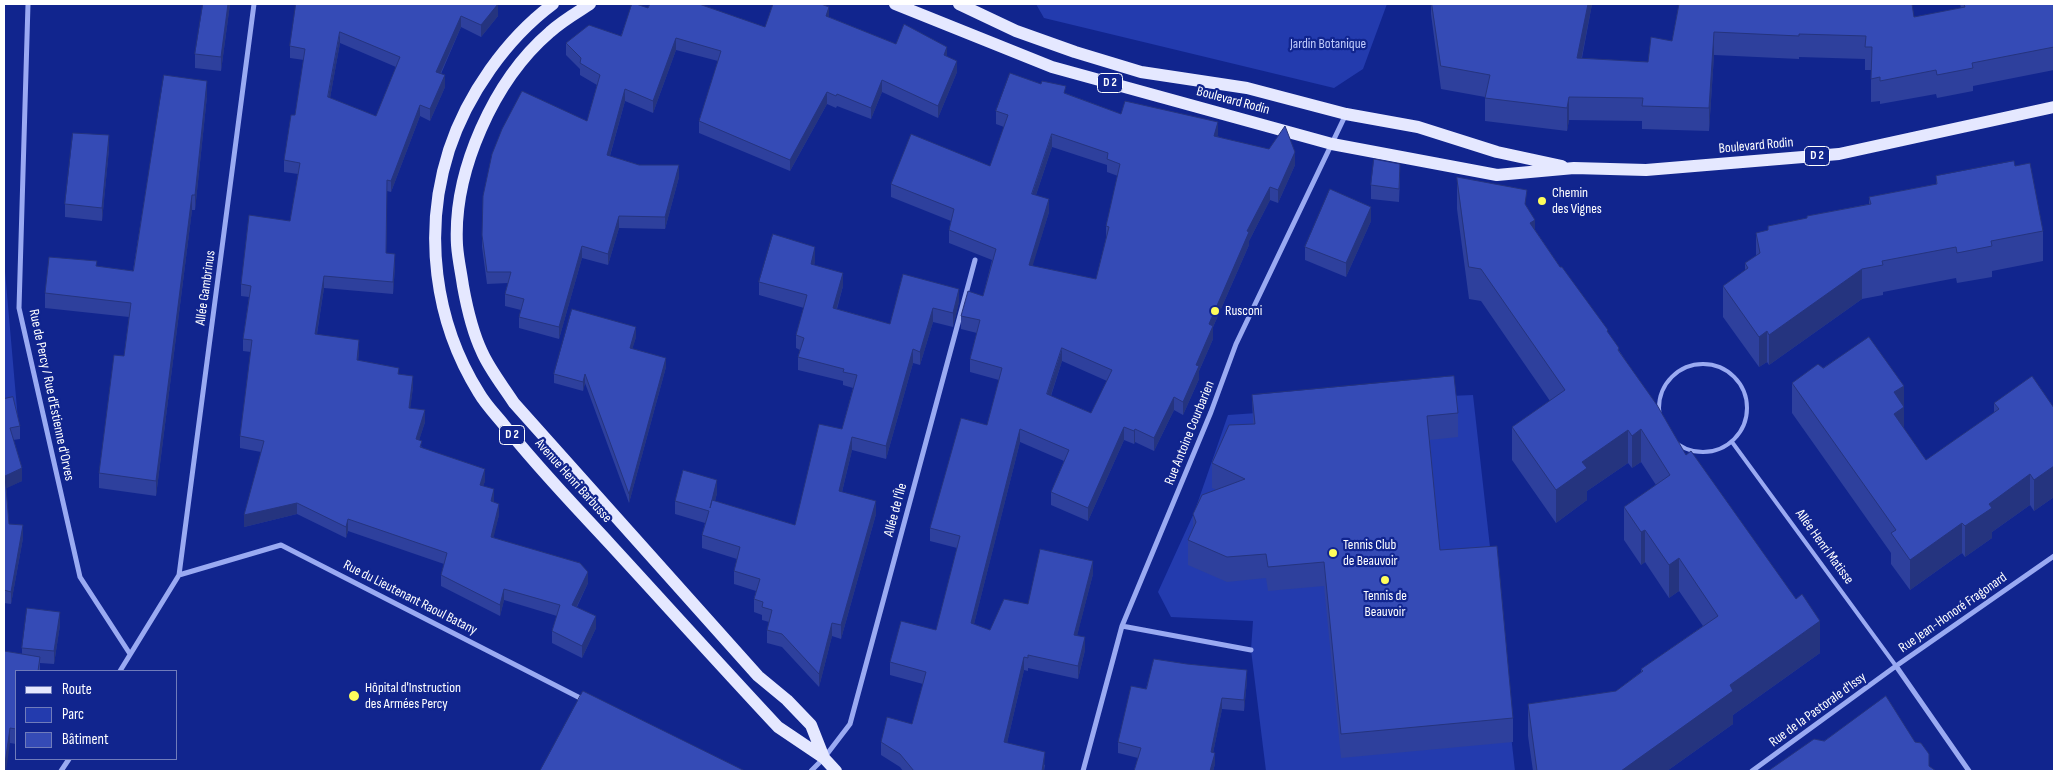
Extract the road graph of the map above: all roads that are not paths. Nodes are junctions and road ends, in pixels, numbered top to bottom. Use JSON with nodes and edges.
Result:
{"nodes":[{"id":1,"x":28,"y":4,"type":"edge"},
{"id":2,"x":254,"y":4,"type":"edge"},
{"id":3,"x":552,"y":4,"type":"edge"},
{"id":4,"x":590,"y":4,"type":"edge"},
{"id":5,"x":895,"y":4,"type":"edge"},
{"id":6,"x":959,"y":4,"type":"edge"},
{"id":7,"x":2054,"y":107,"type":"edge"},
{"id":8,"x":1346,"y":114,"type":"junction"},
{"id":9,"x":1332,"y":144,"type":"junction"},
{"id":10,"x":1574,"y":168,"type":"junction"},
{"id":11,"x":975,"y":260,"type":"dead end"},
{"id":12,"x":1732,"y":442,"type":"junction"},
{"id":13,"x":2054,"y":556,"type":"edge"},
{"id":14,"x":179,"y":575,"type":"junction"},
{"id":15,"x":1122,"y":626,"type":"junction"},
{"id":16,"x":1251,"y":650,"type":"dead end"},
{"id":17,"x":130,"y":654,"type":"junction"},
{"id":18,"x":1896,"y":666,"type":"junction"},
{"id":19,"x":121,"y":670,"type":"edge"},
{"id":20,"x":592,"y":704,"type":"edge"},
{"id":21,"x":824,"y":758,"type":"junction"},
{"id":22,"x":68,"y":760,"type":"edge"},
{"id":23,"x":61,"y":771,"type":"edge"},
{"id":24,"x":810,"y":771,"type":"edge"},
{"id":25,"x":836,"y":771,"type":"edge"},
{"id":26,"x":1083,"y":771,"type":"edge"},
{"id":27,"x":1752,"y":771,"type":"edge"},
{"id":28,"x":1969,"y":771,"type":"edge"}],
"edges":[{"from":1,"to":17,"type":"street","name":"Rue de Percy / Rue d'Estienne d'Orves"},
{"from":2,"to":14,"type":"street","name":"Allée Gambrinus"},
{"from":3,"to":21,"type":"main road","name":"Avenue Henri Barbusse","number":"D 2"},
{"from":4,"to":21,"type":"main road","name":"Avenue Henri Barbusse","number":"D 2"},
{"from":5,"to":9,"type":"main road","name":"Boulevard Rodin","number":"D 2"},
{"from":6,"to":8,"type":"main road","name":"Boulevard Rodin","number":"D 2"},
{"from":7,"to":10,"type":"main road","name":"Boulevard Rodin","number":"D 2"},
{"from":8,"to":9,"type":"street","name":"Rue Antoine Courbarien"},
{"from":8,"to":10,"type":"main road","name":"Boulevard Rodin","number":"D 2"},
{"from":9,"to":10,"type":"main road","name":"Boulevard Rodin","number":"D 2"},
{"from":9,"to":15,"type":"street","name":"Rue Antoine Courbarien"},
{"from":11,"to":21,"type":"street","name":"Allée de l'Île"},
{"from":12,"to":12,"type":"lane"},
{"from":12,"to":18,"type":"lane","name":"Allée Henri Matisse"},
{"from":13,"to":18,"type":"street","name":"Rue Jean-Honoré Fragonard"},
{"from":14,"to":17,"type":"street"},
{"from":14,"to":20,"type":"street","name":"Rue du Lieutenant Raoul Batany"},
{"from":15,"to":16,"type":"street"},
{"from":15,"to":26,"type":"street","name":"Rue Antoine Courbarien"},
{"from":17,"to":19,"type":"street"},
{"from":18,"to":27,"type":"street","name":"Rue de la Pastorale d'Issy"},
{"from":18,"to":28,"type":"street","name":"Rue Jean-Honoré Fragonard"},
{"from":21,"to":24,"type":"street"},
{"from":21,"to":25,"type":"main road","name":"Avenue Henri Barbusse","number":"D 2"},
{"from":22,"to":23,"type":"street"}]}
